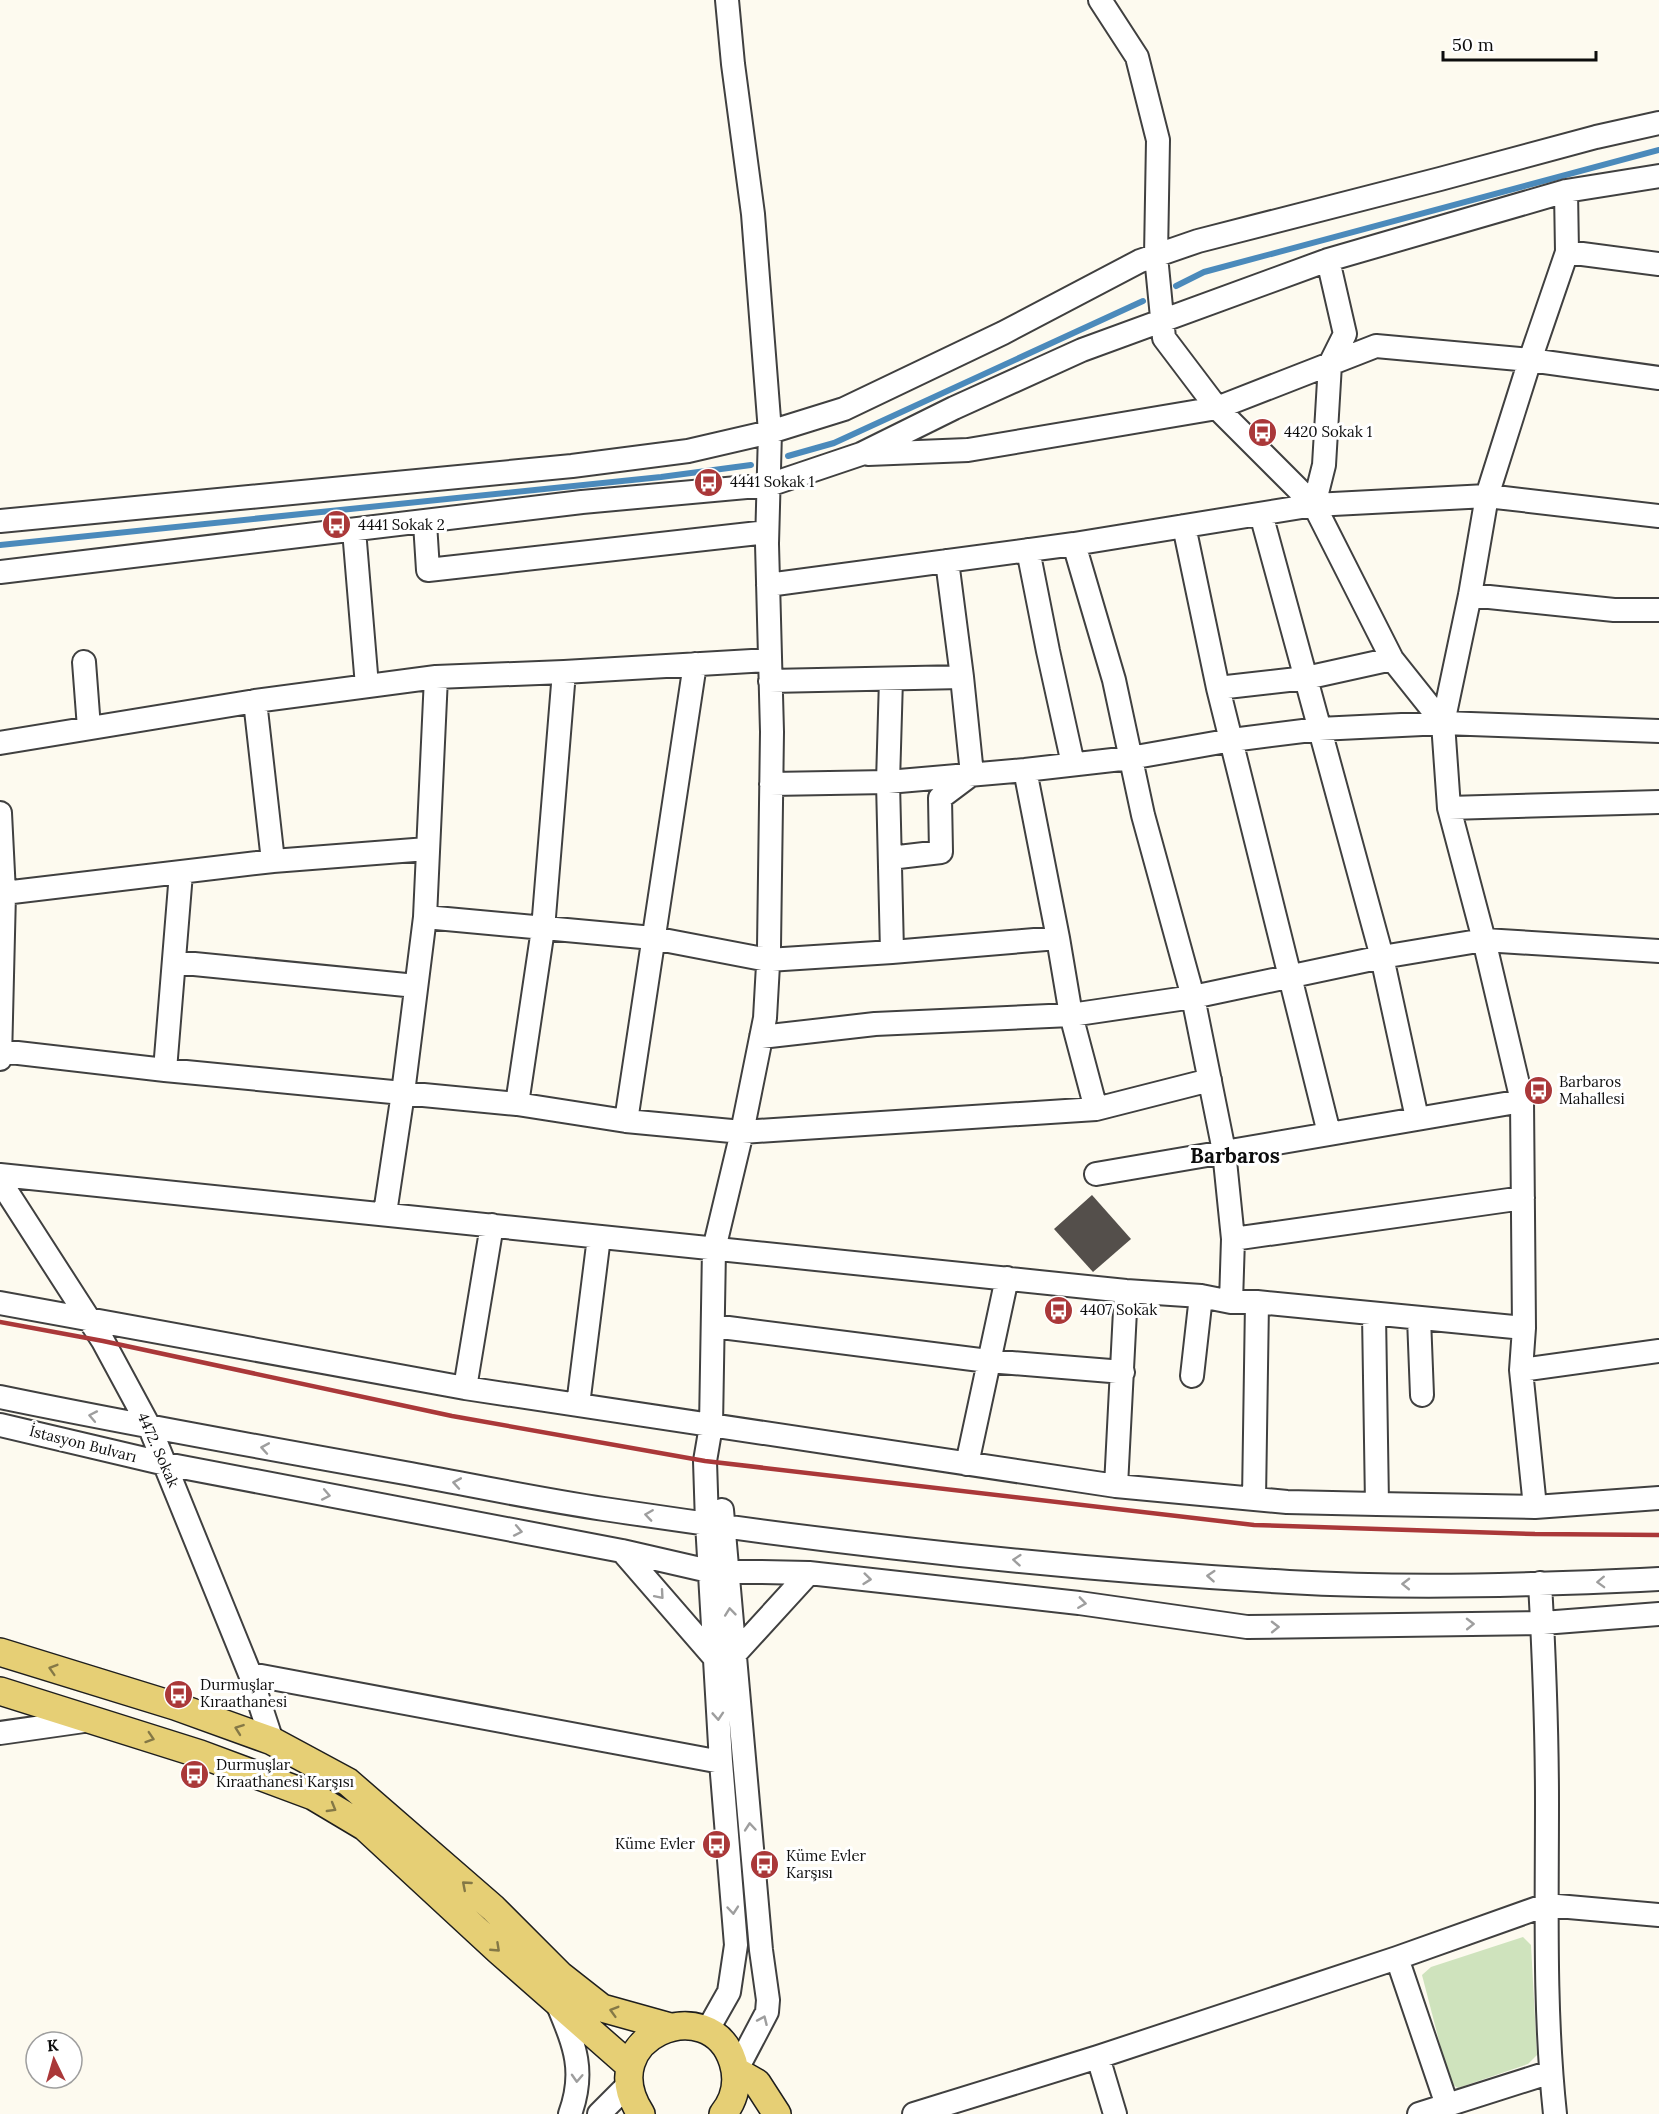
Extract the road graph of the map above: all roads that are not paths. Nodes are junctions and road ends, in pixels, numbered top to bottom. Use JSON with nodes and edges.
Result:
{"nodes":[{"id":1,"x":727,"y":0,"type":"edge"},
{"id":2,"x":1100,"y":0,"type":"edge"},
{"id":3,"x":1659,"y":123,"type":"edge"},
{"id":4,"x":1659,"y":176,"type":"edge"},
{"id":5,"x":1566,"y":191,"type":"junction"},
{"id":6,"x":1568,"y":252,"type":"junction"},
{"id":7,"x":1156,"y":256,"type":"junction"},
{"id":8,"x":1328,"y":260,"type":"junction"},
{"id":9,"x":1659,"y":264,"type":"edge"},
{"id":10,"x":1162,"y":322,"type":"junction"},
{"id":11,"x":1530,"y":360,"type":"junction"},
{"id":12,"x":1330,"y":364,"type":"junction"},
{"id":13,"x":1659,"y":378,"type":"edge"},
{"id":14,"x":1217,"y":408,"type":"junction"},
{"id":15,"x":770,"y":432,"type":"junction"},
{"id":16,"x":861,"y":454,"type":"junction"},
{"id":17,"x":769,"y":485,"type":"junction"},
{"id":18,"x":1487,"y":496,"type":"junction"},
{"id":19,"x":1314,"y":505,"type":"junction"},
{"id":20,"x":1261,"y":514,"type":"junction"},
{"id":21,"x":1659,"y":516,"type":"edge"},
{"id":22,"x":0,"y":521,"type":"edge"},
{"id":23,"x":425,"y":523,"type":"junction"},
{"id":24,"x":1184,"y":526,"type":"junction"},
{"id":25,"x":354,"y":530,"type":"junction"},
{"id":26,"x":767,"y":532,"type":"junction"},
{"id":27,"x":1074,"y":544,"type":"junction"},
{"id":28,"x":1028,"y":550,"type":"junction"},
{"id":29,"x":947,"y":561,"type":"junction"},
{"id":30,"x":0,"y":572,"type":"edge"},
{"id":31,"x":768,"y":585,"type":"junction"},
{"id":32,"x":1470,"y":595,"type":"junction"},
{"id":33,"x":1659,"y":610,"type":"edge"},
{"id":34,"x":1392,"y":659,"type":"junction"},
{"id":35,"x":84,"y":662,"type":"dead end"},
{"id":36,"x":695,"y":664,"type":"junction"},
{"id":37,"x":770,"y":670,"type":"junction"},
{"id":38,"x":564,"y":672,"type":"junction"},
{"id":39,"x":436,"y":677,"type":"junction"},
{"id":40,"x":962,"y":678,"type":"junction"},
{"id":41,"x":1306,"y":678,"type":"junction"},
{"id":42,"x":891,"y":679,"type":"junction"},
{"id":43,"x":367,"y":686,"type":"junction"},
{"id":44,"x":1218,"y":688,"type":"junction"},
{"id":45,"x":255,"y":701,"type":"junction"},
{"id":46,"x":1443,"y":723,"type":"junction"},
{"id":47,"x":89,"y":728,"type":"junction"},
{"id":48,"x":1319,"y":729,"type":"junction"},
{"id":49,"x":1659,"y":731,"type":"edge"},
{"id":50,"x":1232,"y":740,"type":"junction"},
{"id":51,"x":0,"y":743,"type":"edge"},
{"id":52,"x":1131,"y":758,"type":"junction"},
{"id":53,"x":1074,"y":764,"type":"junction"},
{"id":54,"x":1025,"y":770,"type":"junction"},
{"id":55,"x":972,"y":774,"type":"junction"},
{"id":56,"x":888,"y":782,"type":"junction"},
{"id":57,"x":771,"y":784,"type":"junction"},
{"id":58,"x":1659,"y":802,"type":"edge"},
{"id":59,"x":1449,"y":808,"type":"junction"},
{"id":60,"x":0,"y":813,"type":"edge"},
{"id":61,"x":427,"y":849,"type":"junction"},
{"id":62,"x":890,"y":858,"type":"junction"},
{"id":63,"x":273,"y":861,"type":"junction"},
{"id":64,"x":181,"y":873,"type":"junction"},
{"id":65,"x":2,"y":880,"type":"edge"},
{"id":66,"x":425,"y":917,"type":"junction"},
{"id":67,"x":543,"y":929,"type":"junction"},
{"id":68,"x":653,"y":938,"type":"junction"},
{"id":69,"x":1058,"y":938,"type":"junction"},
{"id":70,"x":1484,"y":940,"type":"junction"},
{"id":71,"x":1659,"y":951,"type":"edge"},
{"id":72,"x":892,"y":952,"type":"junction"},
{"id":73,"x":1382,"y":957,"type":"junction"},
{"id":74,"x":768,"y":960,"type":"junction"},
{"id":75,"x":174,"y":962,"type":"junction"},
{"id":76,"x":1290,"y":976,"type":"junction"},
{"id":77,"x":416,"y":986,"type":"junction"},
{"id":78,"x":1193,"y":998,"type":"junction"},
{"id":79,"x":1071,"y":1015,"type":"junction"},
{"id":80,"x":761,"y":1037,"type":"junction"},
{"id":81,"x":0,"y":1051,"type":"edge"},
{"id":82,"x":0,"y":1059,"type":"edge"},
{"id":83,"x":165,"y":1070,"type":"junction"},
{"id":84,"x":1210,"y":1080,"type":"junction"},
{"id":85,"x":403,"y":1094,"type":"junction"},
{"id":86,"x":1522,"y":1101,"type":"junction"},
{"id":87,"x":517,"y":1104,"type":"junction"},
{"id":88,"x":1096,"y":1109,"type":"junction"},
{"id":89,"x":1416,"y":1118,"type":"junction"},
{"id":90,"x":626,"y":1121,"type":"junction"},
{"id":91,"x":741,"y":1132,"type":"junction"},
{"id":92,"x":1329,"y":1133,"type":"junction"},
{"id":93,"x":1224,"y":1151,"type":"junction"},
{"id":94,"x":1095,"y":1174,"type":"dead end"},
{"id":95,"x":0,"y":1175,"type":"edge"},
{"id":96,"x":0,"y":1181,"type":"edge"},
{"id":97,"x":1522,"y":1198,"type":"junction"},
{"id":98,"x":385,"y":1214,"type":"junction"},
{"id":99,"x":492,"y":1225,"type":"junction"},
{"id":100,"x":599,"y":1237,"type":"junction"},
{"id":101,"x":1233,"y":1239,"type":"junction"},
{"id":102,"x":714,"y":1249,"type":"junction"},
{"id":103,"x":1007,"y":1278,"type":"junction"},
{"id":104,"x":1126,"y":1291,"type":"junction"},
{"id":105,"x":1201,"y":1296,"type":"junction"},
{"id":106,"x":1231,"y":1302,"type":"junction"},
{"id":107,"x":1257,"y":1302,"type":"junction"},
{"id":108,"x":0,"y":1303,"type":"edge"},
{"id":109,"x":1374,"y":1314,"type":"junction"},
{"id":110,"x":1419,"y":1318,"type":"junction"},
{"id":111,"x":88,"y":1320,"type":"junction"},
{"id":112,"x":713,"y":1326,"type":"junction"},
{"id":113,"x":1524,"y":1328,"type":"junction"},
{"id":114,"x":1659,"y":1351,"type":"edge"},
{"id":115,"x":988,"y":1361,"type":"junction"},
{"id":116,"x":1521,"y":1370,"type":"junction"},
{"id":117,"x":1123,"y":1372,"type":"junction"},
{"id":118,"x":1192,"y":1376,"type":"dead end"},
{"id":119,"x":465,"y":1388,"type":"junction"},
{"id":120,"x":1422,"y":1395,"type":"dead end"},
{"id":121,"x":0,"y":1397,"type":"edge"},
{"id":122,"x":578,"y":1405,"type":"junction"},
{"id":123,"x":711,"y":1426,"type":"junction"},
{"id":124,"x":7,"y":1428,"type":"edge"},
{"id":125,"x":150,"y":1428,"type":"junction"},
{"id":126,"x":166,"y":1464,"type":"junction"},
{"id":127,"x":967,"y":1464,"type":"junction"},
{"id":128,"x":1116,"y":1486,"type":"junction"},
{"id":129,"x":1659,"y":1498,"type":"edge"},
{"id":130,"x":1254,"y":1499,"type":"junction"},
{"id":131,"x":1377,"y":1504,"type":"junction"},
{"id":132,"x":1535,"y":1507,"type":"junction"},
{"id":133,"x":715,"y":1524,"type":"junction"},
{"id":134,"x":622,"y":1551,"type":"junction"},
{"id":135,"x":718,"y":1572,"type":"junction"},
{"id":136,"x":809,"y":1573,"type":"junction"},
{"id":137,"x":1659,"y":1580,"type":"edge"},
{"id":138,"x":1540,"y":1584,"type":"junction"},
{"id":139,"x":1659,"y":1614,"type":"edge"},
{"id":140,"x":1543,"y":1623,"type":"junction"},
{"id":141,"x":0,"y":1652,"type":"edge"},
{"id":142,"x":724,"y":1656,"type":"junction"},
{"id":143,"x":250,"y":1674,"type":"junction"},
{"id":144,"x":0,"y":1691,"type":"edge"},
{"id":145,"x":95,"y":1720,"type":"junction"},
{"id":146,"x":0,"y":1732,"type":"edge"},
{"id":147,"x":272,"y":1741,"type":"junction"},
{"id":148,"x":721,"y":1762,"type":"junction"},
{"id":149,"x":1546,"y":1905,"type":"junction"},
{"id":150,"x":1659,"y":1915,"type":"edge"},
{"id":151,"x":1397,"y":1958,"type":"junction"},
{"id":152,"x":557,"y":2003,"type":"junction"},
{"id":153,"x":670,"y":2027,"type":"junction"},
{"id":154,"x":707,"y":2031,"type":"junction"},
{"id":155,"x":1098,"y":2057,"type":"junction"},
{"id":156,"x":736,"y":2072,"type":"junction"},
{"id":157,"x":1551,"y":2073,"type":"junction"},
{"id":158,"x":629,"y":2076,"type":"junction"},
{"id":159,"x":1448,"y":2105,"type":"junction"},
{"id":160,"x":570,"y":2114,"type":"edge"},
{"id":161,"x":599,"y":2114,"type":"edge"},
{"id":162,"x":641,"y":2114,"type":"edge"},
{"id":163,"x":723,"y":2114,"type":"edge"},
{"id":164,"x":777,"y":2114,"type":"edge"},
{"id":165,"x":914,"y":2114,"type":"edge"},
{"id":166,"x":1115,"y":2114,"type":"edge"},
{"id":167,"x":1419,"y":2114,"type":"edge"},
{"id":168,"x":1555,"y":2114,"type":"edge"}],
"edges":[{"from":1,"to":15,"type":"street"},
{"from":2,"to":7,"type":"street"},
{"from":3,"to":7,"type":"street"},
{"from":4,"to":5,"type":"street"},
{"from":5,"to":6,"type":"street"},
{"from":5,"to":8,"type":"street"},
{"from":6,"to":9,"type":"street"},
{"from":6,"to":11,"type":"street"},
{"from":7,"to":10,"type":"street"},
{"from":7,"to":15,"type":"street"},
{"from":8,"to":10,"type":"street"},
{"from":8,"to":12,"type":"street"},
{"from":10,"to":14,"type":"street"},
{"from":10,"to":16,"type":"street"},
{"from":11,"to":12,"type":"street"},
{"from":11,"to":13,"type":"street"},
{"from":11,"to":18,"type":"street"},
{"from":12,"to":14,"type":"street"},
{"from":12,"to":19,"type":"street"},
{"from":14,"to":16,"type":"street"},
{"from":14,"to":19,"type":"street"},
{"from":15,"to":17,"type":"street"},
{"from":15,"to":22,"type":"street"},
{"from":16,"to":17,"type":"street"},
{"from":17,"to":23,"type":"street"},
{"from":17,"to":26,"type":"street"},
{"from":18,"to":19,"type":"street"},
{"from":18,"to":21,"type":"street"},
{"from":18,"to":32,"type":"street"},
{"from":19,"to":20,"type":"street"},
{"from":19,"to":34,"type":"street"},
{"from":20,"to":24,"type":"street"},
{"from":20,"to":41,"type":"street"},
{"from":23,"to":25,"type":"street"},
{"from":23,"to":26,"type":"street"},
{"from":24,"to":27,"type":"street"},
{"from":24,"to":44,"type":"street"},
{"from":25,"to":30,"type":"street"},
{"from":25,"to":43,"type":"street"},
{"from":26,"to":31,"type":"street"},
{"from":27,"to":28,"type":"street"},
{"from":27,"to":52,"type":"street"},
{"from":28,"to":29,"type":"street"},
{"from":28,"to":53,"type":"street"},
{"from":29,"to":31,"type":"street"},
{"from":29,"to":40,"type":"street"},
{"from":31,"to":37,"type":"street"},
{"from":32,"to":33,"type":"street"},
{"from":32,"to":46,"type":"street"},
{"from":34,"to":41,"type":"street"},
{"from":34,"to":46,"type":"street"},
{"from":35,"to":47,"type":"street"},
{"from":36,"to":37,"type":"street"},
{"from":36,"to":38,"type":"street"},
{"from":36,"to":68,"type":"street"},
{"from":37,"to":42,"type":"street"},
{"from":37,"to":57,"type":"street"},
{"from":38,"to":39,"type":"street"},
{"from":38,"to":67,"type":"street"},
{"from":39,"to":43,"type":"street"},
{"from":39,"to":61,"type":"street"},
{"from":40,"to":42,"type":"street"},
{"from":40,"to":55,"type":"street"},
{"from":41,"to":44,"type":"street"},
{"from":41,"to":48,"type":"street"},
{"from":42,"to":56,"type":"street"},
{"from":43,"to":45,"type":"street"},
{"from":44,"to":50,"type":"street"},
{"from":45,"to":47,"type":"street"},
{"from":45,"to":63,"type":"street"},
{"from":46,"to":48,"type":"street"},
{"from":46,"to":49,"type":"street"},
{"from":46,"to":59,"type":"street"},
{"from":47,"to":51,"type":"street"},
{"from":48,"to":50,"type":"street"},
{"from":48,"to":73,"type":"street"},
{"from":50,"to":52,"type":"street"},
{"from":50,"to":76,"type":"street"},
{"from":52,"to":53,"type":"street"},
{"from":52,"to":78,"type":"street"},
{"from":53,"to":54,"type":"street"},
{"from":54,"to":55,"type":"street"},
{"from":54,"to":69,"type":"street"},
{"from":55,"to":56,"type":"street"},
{"from":55,"to":62,"type":"street"},
{"from":56,"to":57,"type":"street"},
{"from":56,"to":62,"type":"street"},
{"from":57,"to":74,"type":"street"},
{"from":58,"to":59,"type":"street"},
{"from":59,"to":70,"type":"street"},
{"from":60,"to":65,"type":"street"},
{"from":61,"to":63,"type":"street"},
{"from":61,"to":66,"type":"street"},
{"from":62,"to":72,"type":"street"},
{"from":63,"to":64,"type":"street"},
{"from":64,"to":65,"type":"street"},
{"from":64,"to":75,"type":"street"},
{"from":65,"to":81,"type":"street"},
{"from":66,"to":67,"type":"street"},
{"from":66,"to":77,"type":"street"},
{"from":67,"to":68,"type":"street"},
{"from":67,"to":87,"type":"street"},
{"from":68,"to":74,"type":"street"},
{"from":68,"to":90,"type":"street"},
{"from":69,"to":72,"type":"street"},
{"from":69,"to":79,"type":"street"},
{"from":70,"to":71,"type":"street"},
{"from":70,"to":73,"type":"street"},
{"from":70,"to":86,"type":"street"},
{"from":72,"to":74,"type":"street"},
{"from":73,"to":76,"type":"street"},
{"from":73,"to":89,"type":"street"},
{"from":74,"to":80,"type":"street"},
{"from":75,"to":77,"type":"street"},
{"from":75,"to":83,"type":"street"},
{"from":76,"to":78,"type":"street"},
{"from":76,"to":92,"type":"street"},
{"from":77,"to":85,"type":"street"},
{"from":78,"to":79,"type":"street"},
{"from":78,"to":84,"type":"street"},
{"from":79,"to":80,"type":"street"},
{"from":79,"to":88,"type":"street"},
{"from":80,"to":91,"type":"street"},
{"from":81,"to":82,"type":"street"},
{"from":81,"to":83,"type":"street"},
{"from":83,"to":85,"type":"street"},
{"from":84,"to":88,"type":"street"},
{"from":84,"to":93,"type":"street"},
{"from":85,"to":87,"type":"street"},
{"from":85,"to":98,"type":"street"},
{"from":86,"to":89,"type":"street"},
{"from":86,"to":97,"type":"street"},
{"from":87,"to":90,"type":"street"},
{"from":88,"to":91,"type":"street"},
{"from":89,"to":92,"type":"street"},
{"from":90,"to":91,"type":"street"},
{"from":91,"to":102,"type":"street"},
{"from":92,"to":93,"type":"street"},
{"from":93,"to":94,"type":"street"},
{"from":93,"to":101,"type":"street"},
{"from":95,"to":98,"type":"street"},
{"from":96,"to":111,"type":"street","name":"4472. Sokak"},
{"from":97,"to":101,"type":"street"},
{"from":97,"to":113,"type":"street"},
{"from":98,"to":99,"type":"street"},
{"from":99,"to":100,"type":"street"},
{"from":99,"to":119,"type":"street"},
{"from":100,"to":102,"type":"street"},
{"from":100,"to":122,"type":"street"},
{"from":101,"to":106,"type":"street"},
{"from":102,"to":103,"type":"street"},
{"from":102,"to":112,"type":"street"},
{"from":103,"to":104,"type":"street"},
{"from":103,"to":115,"type":"street"},
{"from":104,"to":105,"type":"street"},
{"from":104,"to":117,"type":"street"},
{"from":105,"to":106,"type":"street"},
{"from":105,"to":118,"type":"street"},
{"from":106,"to":107,"type":"street"},
{"from":107,"to":109,"type":"street"},
{"from":107,"to":130,"type":"street"},
{"from":108,"to":111,"type":"street"},
{"from":109,"to":110,"type":"street"},
{"from":109,"to":131,"type":"street"},
{"from":110,"to":113,"type":"street"},
{"from":110,"to":120,"type":"street"},
{"from":111,"to":119,"type":"street"},
{"from":111,"to":125,"type":"street","name":"4472. Sokak"},
{"from":112,"to":115,"type":"street"},
{"from":112,"to":123,"type":"street"},
{"from":113,"to":116,"type":"street"},
{"from":114,"to":116,"type":"street"},
{"from":115,"to":117,"type":"street"},
{"from":115,"to":127,"type":"street"},
{"from":116,"to":132,"type":"street"},
{"from":117,"to":128,"type":"street"},
{"from":119,"to":122,"type":"street"},
{"from":125,"to":121,"type":"street","name":"İstasyon Bulvarı","one_way":true},
{"from":122,"to":123,"type":"street"},
{"from":123,"to":127,"type":"street"},
{"from":123,"to":133,"type":"street"},
{"from":124,"to":126,"type":"street","name":"İstasyon Bulvarı"},
{"from":125,"to":126,"type":"street","name":"4472. Sokak"},
{"from":133,"to":125,"type":"street","name":"İstasyon Bulvarı","one_way":true},
{"from":126,"to":134,"type":"street","name":"İstasyon Bulvarı","one_way":true},
{"from":126,"to":143,"type":"street","name":"4472. Sokak"},
{"from":127,"to":128,"type":"street"},
{"from":128,"to":130,"type":"street"},
{"from":129,"to":132,"type":"street"},
{"from":130,"to":131,"type":"street"},
{"from":131,"to":132,"type":"street"},
{"from":133,"to":135,"type":"street"},
{"from":138,"to":133,"type":"street","name":"İstasyon Bulvarı","one_way":true},
{"from":134,"to":135,"type":"street","name":"İstasyon Bulvarı"},
{"from":134,"to":142,"type":"street","one_way":true},
{"from":135,"to":136,"type":"street","name":"İstasyon Bulvarı"},
{"from":135,"to":142,"type":"street"},
{"from":136,"to":140,"type":"street","name":"İstasyon Bulvarı","one_way":true},
{"from":136,"to":142,"type":"street"},
{"from":137,"to":138,"type":"street","name":"İstasyon Bulvarı","one_way":true},
{"from":138,"to":140,"type":"street"},
{"from":139,"to":140,"type":"street","name":"İstasyon Bulvarı"},
{"from":140,"to":149,"type":"street"},
{"from":147,"to":141,"type":"main road","one_way":true},
{"from":142,"to":148,"type":"street","one_way":true},
{"from":156,"to":142,"type":"street","one_way":true},
{"from":143,"to":147,"type":"street","name":"4472. Sokak"},
{"from":143,"to":148,"type":"street"},
{"from":144,"to":145,"type":"main road"},
{"from":145,"to":146,"type":"street"},
{"from":145,"to":152,"type":"main road","one_way":true},
{"from":153,"to":147,"type":"main road","one_way":true},
{"from":148,"to":154,"type":"street","one_way":true},
{"from":149,"to":150,"type":"street"},
{"from":149,"to":151,"type":"street"},
{"from":149,"to":157,"type":"street"},
{"from":151,"to":155,"type":"street"},
{"from":151,"to":159,"type":"street"},
{"from":152,"to":158,"type":"main road"},
{"from":152,"to":160,"type":"street","one_way":true},
{"from":153,"to":154,"type":"main road"},
{"from":153,"to":158,"type":"main road"},
{"from":154,"to":156,"type":"main road"},
{"from":155,"to":165,"type":"street"},
{"from":155,"to":166,"type":"street"},
{"from":156,"to":163,"type":"main road"},
{"from":156,"to":164,"type":"main road"},
{"from":157,"to":159,"type":"street"},
{"from":157,"to":168,"type":"street"},
{"from":158,"to":161,"type":"street"},
{"from":158,"to":162,"type":"main road"},
{"from":159,"to":167,"type":"street"}]}
